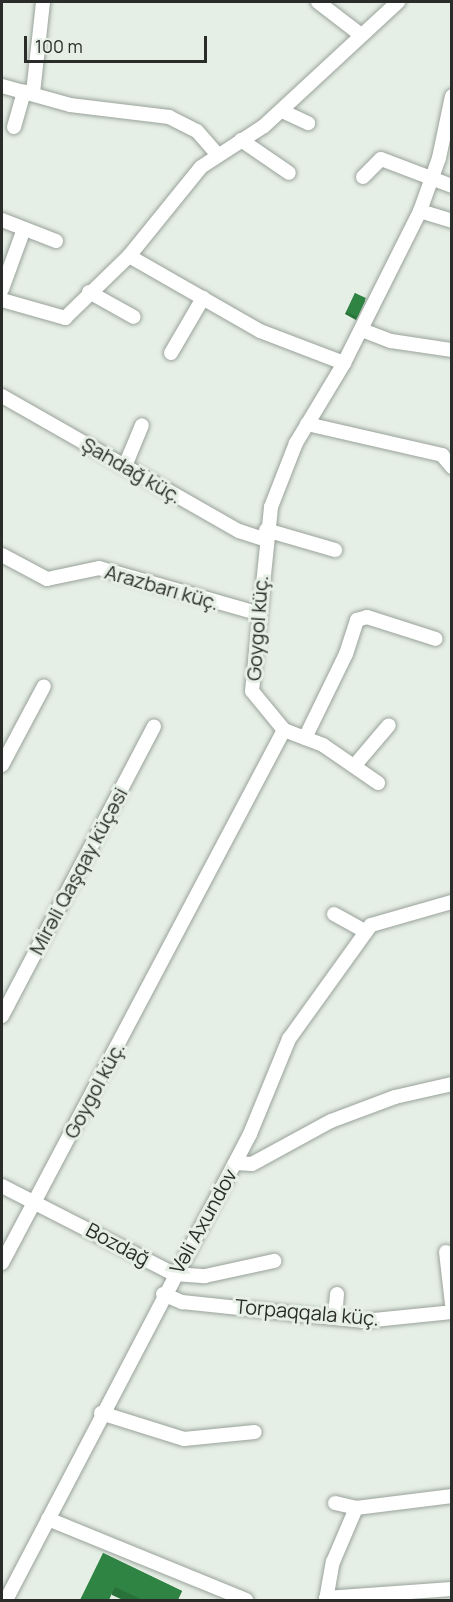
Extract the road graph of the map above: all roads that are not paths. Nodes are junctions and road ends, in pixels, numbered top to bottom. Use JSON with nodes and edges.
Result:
{"nodes":[{"id":1,"x":43,"y":2,"type":"edge"},
{"id":2,"x":318,"y":2,"type":"edge"},
{"id":3,"x":399,"y":2,"type":"edge"},
{"id":4,"x":361,"y":35,"type":"junction"},
{"id":5,"x":2,"y":86,"type":"edge"},
{"id":6,"x":28,"y":92,"type":"junction"},
{"id":7,"x":452,"y":96,"type":"edge"},
{"id":8,"x":282,"y":111,"type":"junction"},
{"id":9,"x":308,"y":123,"type":"dead end"},
{"id":10,"x":14,"y":127,"type":"dead end"},
{"id":11,"x":241,"y":140,"type":"junction"},
{"id":12,"x":217,"y":154,"type":"junction"},
{"id":13,"x":289,"y":173,"type":"dead end"},
{"id":14,"x":363,"y":177,"type":"dead end"},
{"id":15,"x":433,"y":177,"type":"junction"},
{"id":16,"x":452,"y":186,"type":"edge"},
{"id":17,"x":420,"y":211,"type":"junction"},
{"id":18,"x":2,"y":220,"type":"edge"},
{"id":19,"x":452,"y":221,"type":"edge"},
{"id":20,"x":24,"y":230,"type":"junction"},
{"id":21,"x":56,"y":241,"type":"dead end"},
{"id":22,"x":129,"y":256,"type":"junction"},
{"id":23,"x":2,"y":289,"type":"edge"},
{"id":24,"x":89,"y":292,"type":"junction"},
{"id":25,"x":203,"y":298,"type":"junction"},
{"id":26,"x":2,"y":300,"type":"edge"},
{"id":27,"x":134,"y":317,"type":"dead end"},
{"id":28,"x":362,"y":330,"type":"junction"},
{"id":29,"x":452,"y":350,"type":"edge"},
{"id":30,"x":171,"y":353,"type":"dead end"},
{"id":31,"x":344,"y":363,"type":"junction"},
{"id":32,"x":2,"y":396,"type":"edge"},
{"id":33,"x":307,"y":424,"type":"junction"},
{"id":34,"x":142,"y":425,"type":"dead end"},
{"id":35,"x":125,"y":466,"type":"junction"},
{"id":36,"x":452,"y":467,"type":"edge"},
{"id":37,"x":265,"y":535,"type":"junction"},
{"id":38,"x":335,"y":550,"type":"dead end"},
{"id":39,"x":2,"y":555,"type":"edge"},
{"id":40,"x":257,"y":613,"type":"junction"},
{"id":41,"x":436,"y":639,"type":"dead end"},
{"id":42,"x":44,"y":686,"type":"dead end"},
{"id":43,"x":389,"y":725,"type":"dead end"},
{"id":44,"x":154,"y":726,"type":"dead end"},
{"id":45,"x":284,"y":730,"type":"junction"},
{"id":46,"x":305,"y":738,"type":"junction"},
{"id":47,"x":2,"y":765,"type":"edge"},
{"id":48,"x":355,"y":765,"type":"junction"},
{"id":49,"x":378,"y":783,"type":"dead end"},
{"id":50,"x":452,"y":902,"type":"edge"},
{"id":51,"x":334,"y":915,"type":"dead end"},
{"id":52,"x":366,"y":931,"type":"junction"},
{"id":53,"x":2,"y":1016,"type":"edge"},
{"id":54,"x":452,"y":1084,"type":"edge"},
{"id":55,"x":235,"y":1163,"type":"junction"},
{"id":56,"x":2,"y":1186,"type":"edge"},
{"id":57,"x":34,"y":1202,"type":"junction"},
{"id":58,"x":446,"y":1252,"type":"dead end"},
{"id":59,"x":274,"y":1262,"type":"dead end"},
{"id":60,"x":2,"y":1263,"type":"edge"},
{"id":61,"x":174,"y":1274,"type":"junction"},
{"id":62,"x":163,"y":1294,"type":"junction"},
{"id":63,"x":337,"y":1294,"type":"dead end"},
{"id":64,"x":452,"y":1304,"type":"edge"},
{"id":65,"x":452,"y":1312,"type":"edge"},
{"id":66,"x":335,"y":1317,"type":"junction"},
{"id":67,"x":101,"y":1413,"type":"junction"},
{"id":68,"x":255,"y":1432,"type":"dead end"},
{"id":69,"x":452,"y":1496,"type":"edge"},
{"id":70,"x":335,"y":1503,"type":"dead end"},
{"id":71,"x":356,"y":1508,"type":"junction"},
{"id":72,"x":48,"y":1519,"type":"junction"},
{"id":73,"x":452,"y":1589,"type":"edge"},
{"id":74,"x":326,"y":1599,"type":"edge"},
{"id":75,"x":6,"y":1600,"type":"edge"},
{"id":76,"x":246,"y":1600,"type":"edge"}],
"edges":[{"from":1,"to":6,"type":"street"},
{"from":2,"to":4,"type":"street"},
{"from":3,"to":4,"type":"street"},
{"from":4,"to":8,"type":"street"},
{"from":5,"to":6,"type":"street"},
{"from":6,"to":10,"type":"street"},
{"from":6,"to":12,"type":"street"},
{"from":7,"to":15,"type":"street","name":"Goygol küç."},
{"from":8,"to":9,"type":"street"},
{"from":8,"to":11,"type":"street"},
{"from":11,"to":12,"type":"street"},
{"from":11,"to":13,"type":"street"},
{"from":12,"to":22,"type":"street"},
{"from":14,"to":15,"type":"street"},
{"from":15,"to":16,"type":"street"},
{"from":15,"to":17,"type":"street","name":"Goygol küç."},
{"from":17,"to":19,"type":"street"},
{"from":17,"to":28,"type":"street","name":"Goygol küç."},
{"from":18,"to":20,"type":"street"},
{"from":20,"to":21,"type":"street"},
{"from":20,"to":23,"type":"street"},
{"from":22,"to":24,"type":"street"},
{"from":22,"to":25,"type":"street"},
{"from":24,"to":26,"type":"street"},
{"from":24,"to":27,"type":"street"},
{"from":25,"to":30,"type":"street"},
{"from":25,"to":31,"type":"street"},
{"from":28,"to":29,"type":"street"},
{"from":28,"to":31,"type":"street","name":"Goygol küç."},
{"from":31,"to":33,"type":"street","name":"Goygol küç."},
{"from":32,"to":35,"type":"street","name":"Şahdağ küç."},
{"from":33,"to":36,"type":"street"},
{"from":33,"to":37,"type":"street","name":"Goygol küç."},
{"from":34,"to":35,"type":"street"},
{"from":35,"to":37,"type":"street","name":"Şahdağ küç."},
{"from":37,"to":38,"type":"street","name":"Şahdağ küç."},
{"from":37,"to":40,"type":"street","name":"Goygol küç."},
{"from":39,"to":40,"type":"street","name":"Arazbarı küç."},
{"from":40,"to":45,"type":"street","name":"Goygol küç."},
{"from":41,"to":46,"type":"street"},
{"from":42,"to":47,"type":"street"},
{"from":43,"to":48,"type":"street"},
{"from":44,"to":53,"type":"street","name":"Mirəli Qaşqay küçəsi"},
{"from":45,"to":46,"type":"street"},
{"from":45,"to":57,"type":"street","name":"Goygol küç."},
{"from":46,"to":48,"type":"street"},
{"from":48,"to":49,"type":"street"},
{"from":50,"to":52,"type":"street"},
{"from":51,"to":52,"type":"street"},
{"from":52,"to":55,"type":"street","name":"Vəli Axundov"},
{"from":54,"to":55,"type":"street"},
{"from":55,"to":61,"type":"street","name":"Vəli Axundov"},
{"from":56,"to":57,"type":"street","name":"Bozdağ"},
{"from":57,"to":60,"type":"street","name":"Goygol küç."},
{"from":57,"to":61,"type":"street","name":"Bozdağ"},
{"from":58,"to":64,"type":"street"},
{"from":59,"to":61,"type":"street","name":"Bozdağ"},
{"from":61,"to":62,"type":"street","name":"Vəli Axundov"},
{"from":62,"to":66,"type":"street","name":"Torpaqqala küç."},
{"from":62,"to":67,"type":"street","name":"Vəli Axundov"},
{"from":63,"to":66,"type":"street"},
{"from":65,"to":66,"type":"street","name":"Torpaqqala küç."},
{"from":67,"to":68,"type":"street"},
{"from":67,"to":72,"type":"street","name":"Vəli Axundov"},
{"from":69,"to":71,"type":"street"},
{"from":70,"to":71,"type":"street"},
{"from":71,"to":74,"type":"street"},
{"from":72,"to":75,"type":"street","name":"Vəli Axundov"},
{"from":72,"to":76,"type":"street"},
{"from":73,"to":74,"type":"street"}]}
